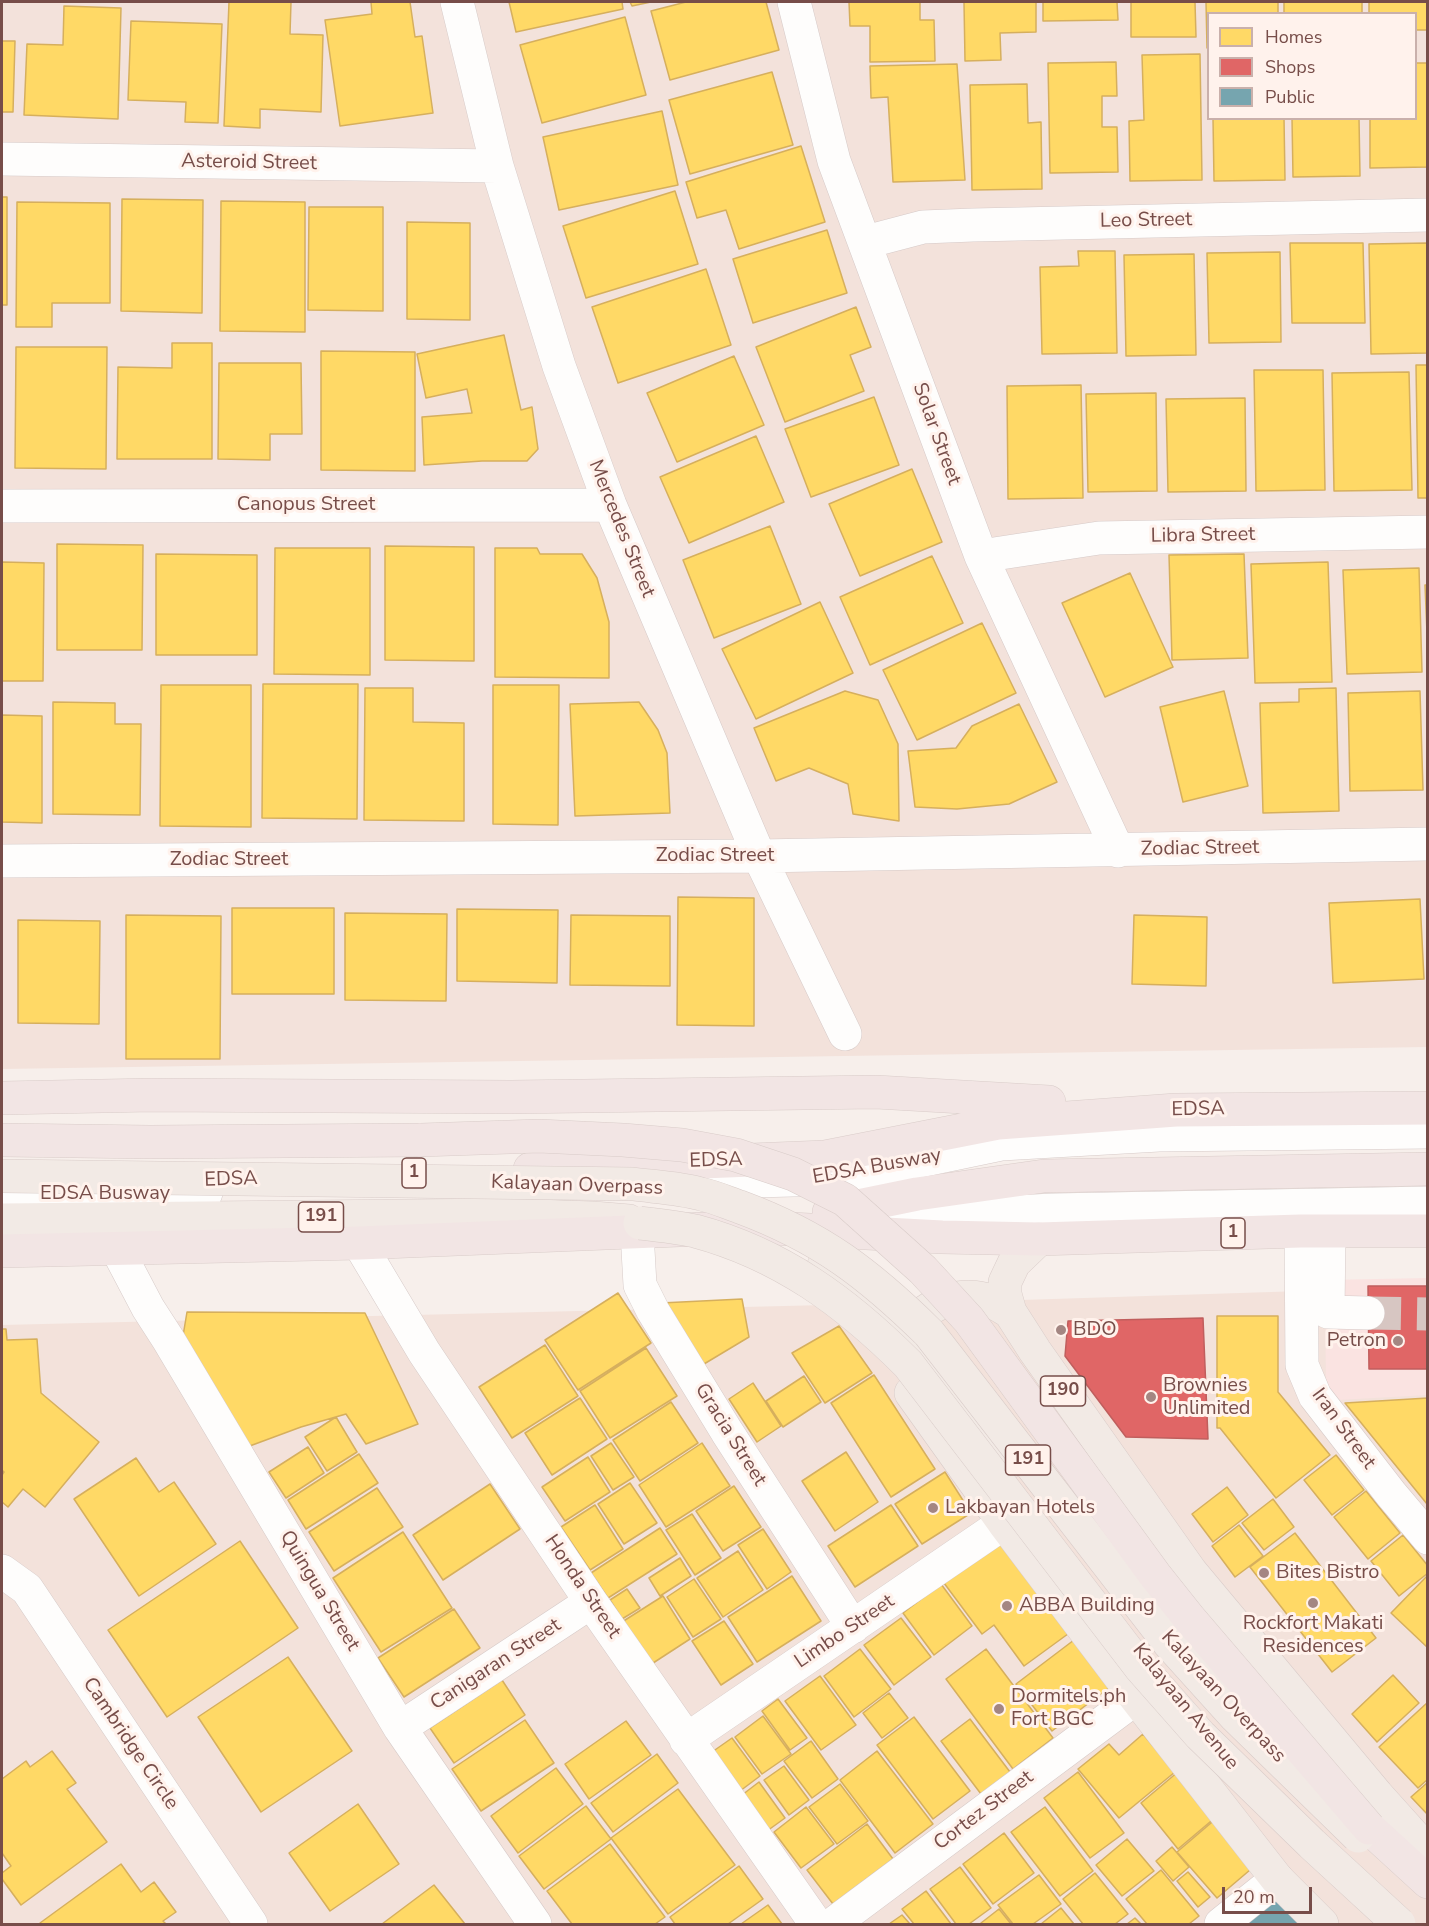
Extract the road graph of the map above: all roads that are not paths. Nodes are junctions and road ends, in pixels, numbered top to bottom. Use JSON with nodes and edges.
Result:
{"nodes":[{"id":1,"x":457,"y":2,"type":"edge"},
{"id":2,"x":794,"y":2,"type":"edge"},
{"id":3,"x":2,"y":159,"type":"edge"},
{"id":4,"x":496,"y":166,"type":"junction"},
{"id":5,"x":1428,"y":215,"type":"edge"},
{"id":6,"x":866,"y":242,"type":"junction"},
{"id":7,"x":610,"y":505,"type":"junction"},
{"id":8,"x":2,"y":506,"type":"edge"},
{"id":9,"x":1428,"y":532,"type":"edge"},
{"id":10,"x":981,"y":556,"type":"junction"},
{"id":11,"x":1428,"y":844,"type":"edge"},
{"id":12,"x":1118,"y":850,"type":"junction"},
{"id":13,"x":759,"y":856,"type":"junction"},
{"id":14,"x":2,"y":861,"type":"edge"},
{"id":15,"x":845,"y":1034,"type":"dead end"},
{"id":16,"x":2,"y":1098,"type":"edge"},
{"id":17,"x":1428,"y":1108,"type":"edge"},
{"id":18,"x":1176,"y":1110,"type":"junction"},
{"id":19,"x":1428,"y":1132,"type":"edge"},
{"id":20,"x":2,"y":1140,"type":"edge"},
{"id":21,"x":1428,"y":1169,"type":"edge"},
{"id":22,"x":2,"y":1178,"type":"edge"},
{"id":23,"x":2,"y":1194,"type":"edge"},
{"id":24,"x":1428,"y":1203,"type":"edge"},
{"id":25,"x":2,"y":1220,"type":"edge"},
{"id":26,"x":753,"y":1227,"type":"junction"},
{"id":27,"x":1428,"y":1231,"type":"edge"},
{"id":28,"x":637,"y":1232,"type":"junction"},
{"id":29,"x":1315,"y":1232,"type":"junction"},
{"id":30,"x":1039,"y":1239,"type":"junction"},
{"id":31,"x":359,"y":1242,"type":"junction"},
{"id":32,"x":117,"y":1249,"type":"junction"},
{"id":33,"x":2,"y":1251,"type":"edge"},
{"id":34,"x":824,"y":1265,"type":"junction"},
{"id":35,"x":1314,"y":1311,"type":"junction"},
{"id":36,"x":1010,"y":1312,"type":"junction"},
{"id":37,"x":1368,"y":1313,"type":"tunnel mouth"},
{"id":38,"x":905,"y":1333,"type":"junction"},
{"id":39,"x":1035,"y":1351,"type":"junction"},
{"id":40,"x":893,"y":1368,"type":"junction"},
{"id":41,"x":959,"y":1403,"type":"junction"},
{"id":42,"x":1004,"y":1523,"type":"junction"},
{"id":43,"x":1428,"y":1538,"type":"edge"},
{"id":44,"x":2,"y":1571,"type":"edge"},
{"id":45,"x":591,"y":1602,"type":"junction"},
{"id":46,"x":853,"y":1627,"type":"junction"},
{"id":47,"x":1136,"y":1698,"type":"junction"},
{"id":48,"x":400,"y":1728,"type":"junction"},
{"id":49,"x":1200,"y":1735,"type":"junction"},
{"id":50,"x":686,"y":1740,"type":"junction"},
{"id":51,"x":1428,"y":1852,"type":"edge"},
{"id":52,"x":1277,"y":1879,"type":"junction"},
{"id":53,"x":1428,"y":1882,"type":"edge"},
{"id":54,"x":1428,"y":1898,"type":"edge"},
{"id":55,"x":251,"y":1924,"type":"edge"},
{"id":56,"x":535,"y":1924,"type":"edge"},
{"id":57,"x":816,"y":1924,"type":"edge"},
{"id":58,"x":833,"y":1924,"type":"edge"},
{"id":59,"x":1221,"y":1924,"type":"edge"},
{"id":60,"x":1322,"y":1924,"type":"edge"},
{"id":61,"x":1340,"y":1924,"type":"edge"},
{"id":62,"x":1382,"y":1924,"type":"edge"},
{"id":63,"x":1399,"y":1924,"type":"edge"}],
"edges":[{"from":1,"to":4,"type":"street","name":"Mercedes Street"},
{"from":2,"to":6,"type":"street","name":"Solar Street"},
{"from":3,"to":4,"type":"street","name":"Asteroid Street"},
{"from":4,"to":7,"type":"street","name":"Mercedes Street"},
{"from":5,"to":6,"type":"street","name":"Leo Street"},
{"from":6,"to":10,"type":"street","name":"Solar Street"},
{"from":7,"to":8,"type":"street","name":"Canopus Street"},
{"from":7,"to":13,"type":"street","name":"Mercedes Street"},
{"from":9,"to":10,"type":"street","name":"Libra Street"},
{"from":10,"to":12,"type":"street","name":"Solar Street"},
{"from":11,"to":12,"type":"street","name":"Zodiac Street"},
{"from":12,"to":13,"type":"street","name":"Zodiac Street"},
{"from":13,"to":14,"type":"street","name":"Zodiac Street"},
{"from":13,"to":15,"type":"street","name":"Mercedes Street"},
{"from":16,"to":18,"type":"highway","number":"1"},
{"from":17,"to":18,"type":"highway","name":"EDSA","number":"1"},
{"from":18,"to":22,"type":"highway","name":"EDSA","number":"1"},
{"from":19,"to":23,"type":"street","name":"EDSA Busway"},
{"from":20,"to":53,"type":"highway","bridge":true},
{"from":21,"to":26,"type":"highway"},
{"from":22,"to":54,"type":"main road","name":"Kalayaan Overpass","number":"191","bridge":true},
{"from":24,"to":26,"type":"street"},
{"from":25,"to":49,"type":"main road","name":"Kalayaan Overpass","number":"191","bridge":true},
{"from":26,"to":28,"type":"highway","number":"1"},
{"from":26,"to":30,"type":"highway","number":"1"},
{"from":26,"to":34,"type":"main road","name":"Kalayaan Avenue"},
{"from":27,"to":29,"type":"highway","number":"1"},
{"from":28,"to":31,"type":"highway","number":"1"},
{"from":28,"to":46,"type":"street","name":"Gracia Street"},
{"from":29,"to":30,"type":"highway","number":"1"},
{"from":29,"to":35,"type":"street","name":"Iran Street"},
{"from":30,"to":36,"type":"main road","number":"190"},
{"from":31,"to":32,"type":"highway","number":"1"},
{"from":31,"to":45,"type":"street","name":"Honda Street"},
{"from":32,"to":33,"type":"highway","number":"1"},
{"from":32,"to":48,"type":"street","name":"Quingua Street"},
{"from":34,"to":38,"type":"main road","name":"Kalayaan Avenue"},
{"from":34,"to":40,"type":"main road"},
{"from":35,"to":37,"type":"street"},
{"from":35,"to":43,"type":"street","name":"Iran Street"},
{"from":36,"to":38,"type":"main road"},
{"from":36,"to":39,"type":"main road","number":"190"},
{"from":38,"to":40,"type":"main road"},
{"from":38,"to":41,"type":"main road","name":"Kalayaan Avenue"},
{"from":39,"to":41,"type":"main road"},
{"from":39,"to":51,"type":"main road","number":"190"},
{"from":40,"to":42,"type":"main road"},
{"from":41,"to":62,"type":"main road","name":"Kalayaan Avenue"},
{"from":42,"to":46,"type":"street","name":"Limbo Street"},
{"from":42,"to":47,"type":"main road"},
{"from":44,"to":55,"type":"street","name":"Cambridge Circle"},
{"from":45,"to":48,"type":"street","name":"Canigaran Street"},
{"from":45,"to":50,"type":"street","name":"Honda Street"},
{"from":46,"to":50,"type":"street","name":"Limbo Street"},
{"from":47,"to":52,"type":"main road"},
{"from":47,"to":58,"type":"street","name":"Cortez Street"},
{"from":48,"to":56,"type":"street","name":"Quingua Street"},
{"from":49,"to":61,"type":"main road"},
{"from":49,"to":63,"type":"main road","name":"Kalayaan Overpass","number":"191","bridge":true},
{"from":50,"to":57,"type":"street","name":"Honda Street"},
{"from":52,"to":59,"type":"street"},
{"from":52,"to":60,"type":"main road"}]}
